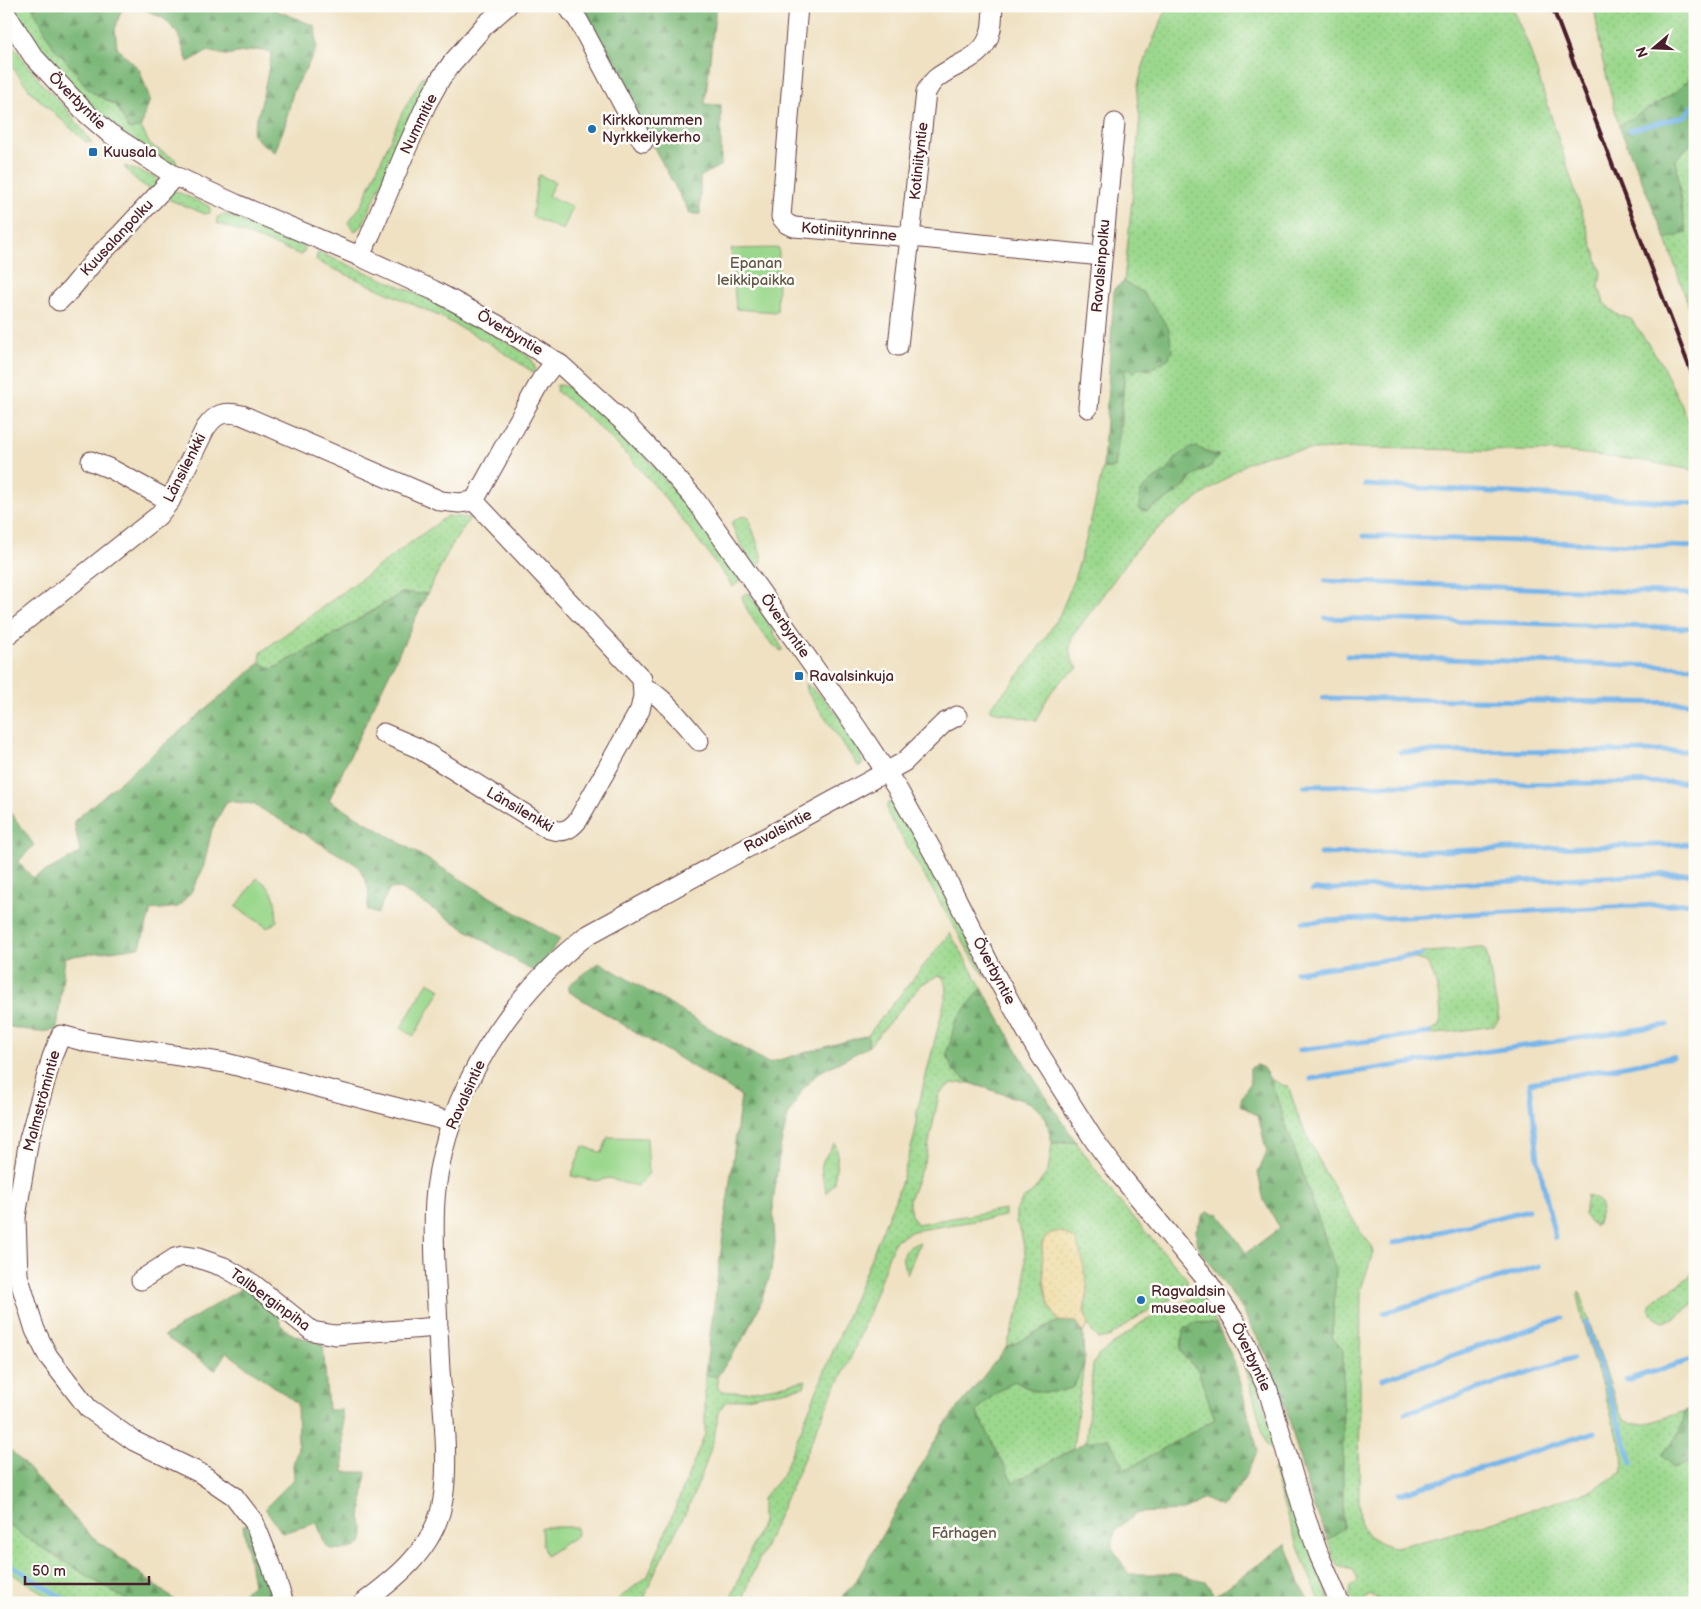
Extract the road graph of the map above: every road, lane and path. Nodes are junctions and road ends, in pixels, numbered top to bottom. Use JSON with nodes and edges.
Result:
{"nodes":[{"id":1,"x":568,"y":6,"type":"edge"},
{"id":2,"x":798,"y":6,"type":"edge"},
{"id":3,"x":993,"y":6,"type":"edge"},
{"id":4,"x":507,"y":7,"type":"edge"},
{"id":5,"x":6,"y":14,"type":"edge"},
{"id":6,"x":1115,"y":123,"type":"dead end"},
{"id":7,"x":643,"y":142,"type":"dead end"},
{"id":8,"x":176,"y":176,"type":"junction"},
{"id":9,"x":911,"y":237,"type":"junction"},
{"id":10,"x":359,"y":256,"type":"junction"},
{"id":11,"x":1102,"y":256,"type":"junction"},
{"id":12,"x":59,"y":301,"type":"dead end"},
{"id":13,"x":898,"y":346,"type":"dead end"},
{"id":14,"x":556,"y":361,"type":"junction"},
{"id":15,"x":1088,"y":408,"type":"dead end"},
{"id":16,"x":91,"y":461,"type":"dead end"},
{"id":17,"x":170,"y":501,"type":"junction"},
{"id":18,"x":474,"y":501,"type":"junction"},
{"id":19,"x":6,"y":636,"type":"edge"},
{"id":20,"x":644,"y":688,"type":"junction"},
{"id":21,"x":957,"y":716,"type":"dead end"},
{"id":22,"x":383,"y":733,"type":"dead end"},
{"id":23,"x":699,"y":741,"type":"dead end"},
{"id":24,"x":886,"y":772,"type":"junction"},
{"id":25,"x":452,"y":1122,"type":"junction"},
{"id":26,"x":141,"y":1280,"type":"dead end"},
{"id":27,"x":438,"y":1327,"type":"junction"},
{"id":28,"x":284,"y":1603,"type":"edge"},
{"id":29,"x":363,"y":1603,"type":"edge"},
{"id":30,"x":1340,"y":1603,"type":"edge"}],
"edges":[{"from":1,"to":7,"type":"street"},
{"from":2,"to":9,"type":"street","name":"Kotiniitynrinne"},
{"from":3,"to":9,"type":"street","name":"Kotiniityntie"},
{"from":4,"to":10,"type":"street","name":"Nummitie"},
{"from":5,"to":8,"type":"street","name":"Överbyntie"},
{"from":6,"to":11,"type":"street","name":"Ravalsinpolku"},
{"from":8,"to":10,"type":"street","name":"Överbyntie"},
{"from":8,"to":12,"type":"street","name":"Kuusalanpolku"},
{"from":9,"to":11,"type":"street","name":"Kotiniitynrinne"},
{"from":9,"to":13,"type":"street","name":"Kotiniityntie"},
{"from":10,"to":14,"type":"street","name":"Överbyntie"},
{"from":11,"to":15,"type":"street","name":"Ravalsinpolku"},
{"from":14,"to":18,"type":"street"},
{"from":14,"to":24,"type":"street","name":"Överbyntie"},
{"from":16,"to":17,"type":"street"},
{"from":17,"to":18,"type":"street","name":"Länsilenkki"},
{"from":17,"to":19,"type":"street","name":"Länsilenkki"},
{"from":18,"to":20,"type":"street"},
{"from":20,"to":22,"type":"street","name":"Länsilenkki"},
{"from":20,"to":23,"type":"street"},
{"from":21,"to":24,"type":"street"},
{"from":24,"to":25,"type":"street","name":"Ravalsintie"},
{"from":24,"to":30,"type":"street","name":"Överbyntie"},
{"from":25,"to":27,"type":"street","name":"Ravalsintie"},
{"from":25,"to":28,"type":"street","name":"Malmströmintie"},
{"from":26,"to":27,"type":"street","name":"Tallberginpiha"},
{"from":27,"to":29,"type":"street","name":"Ravalsintie"}]}
